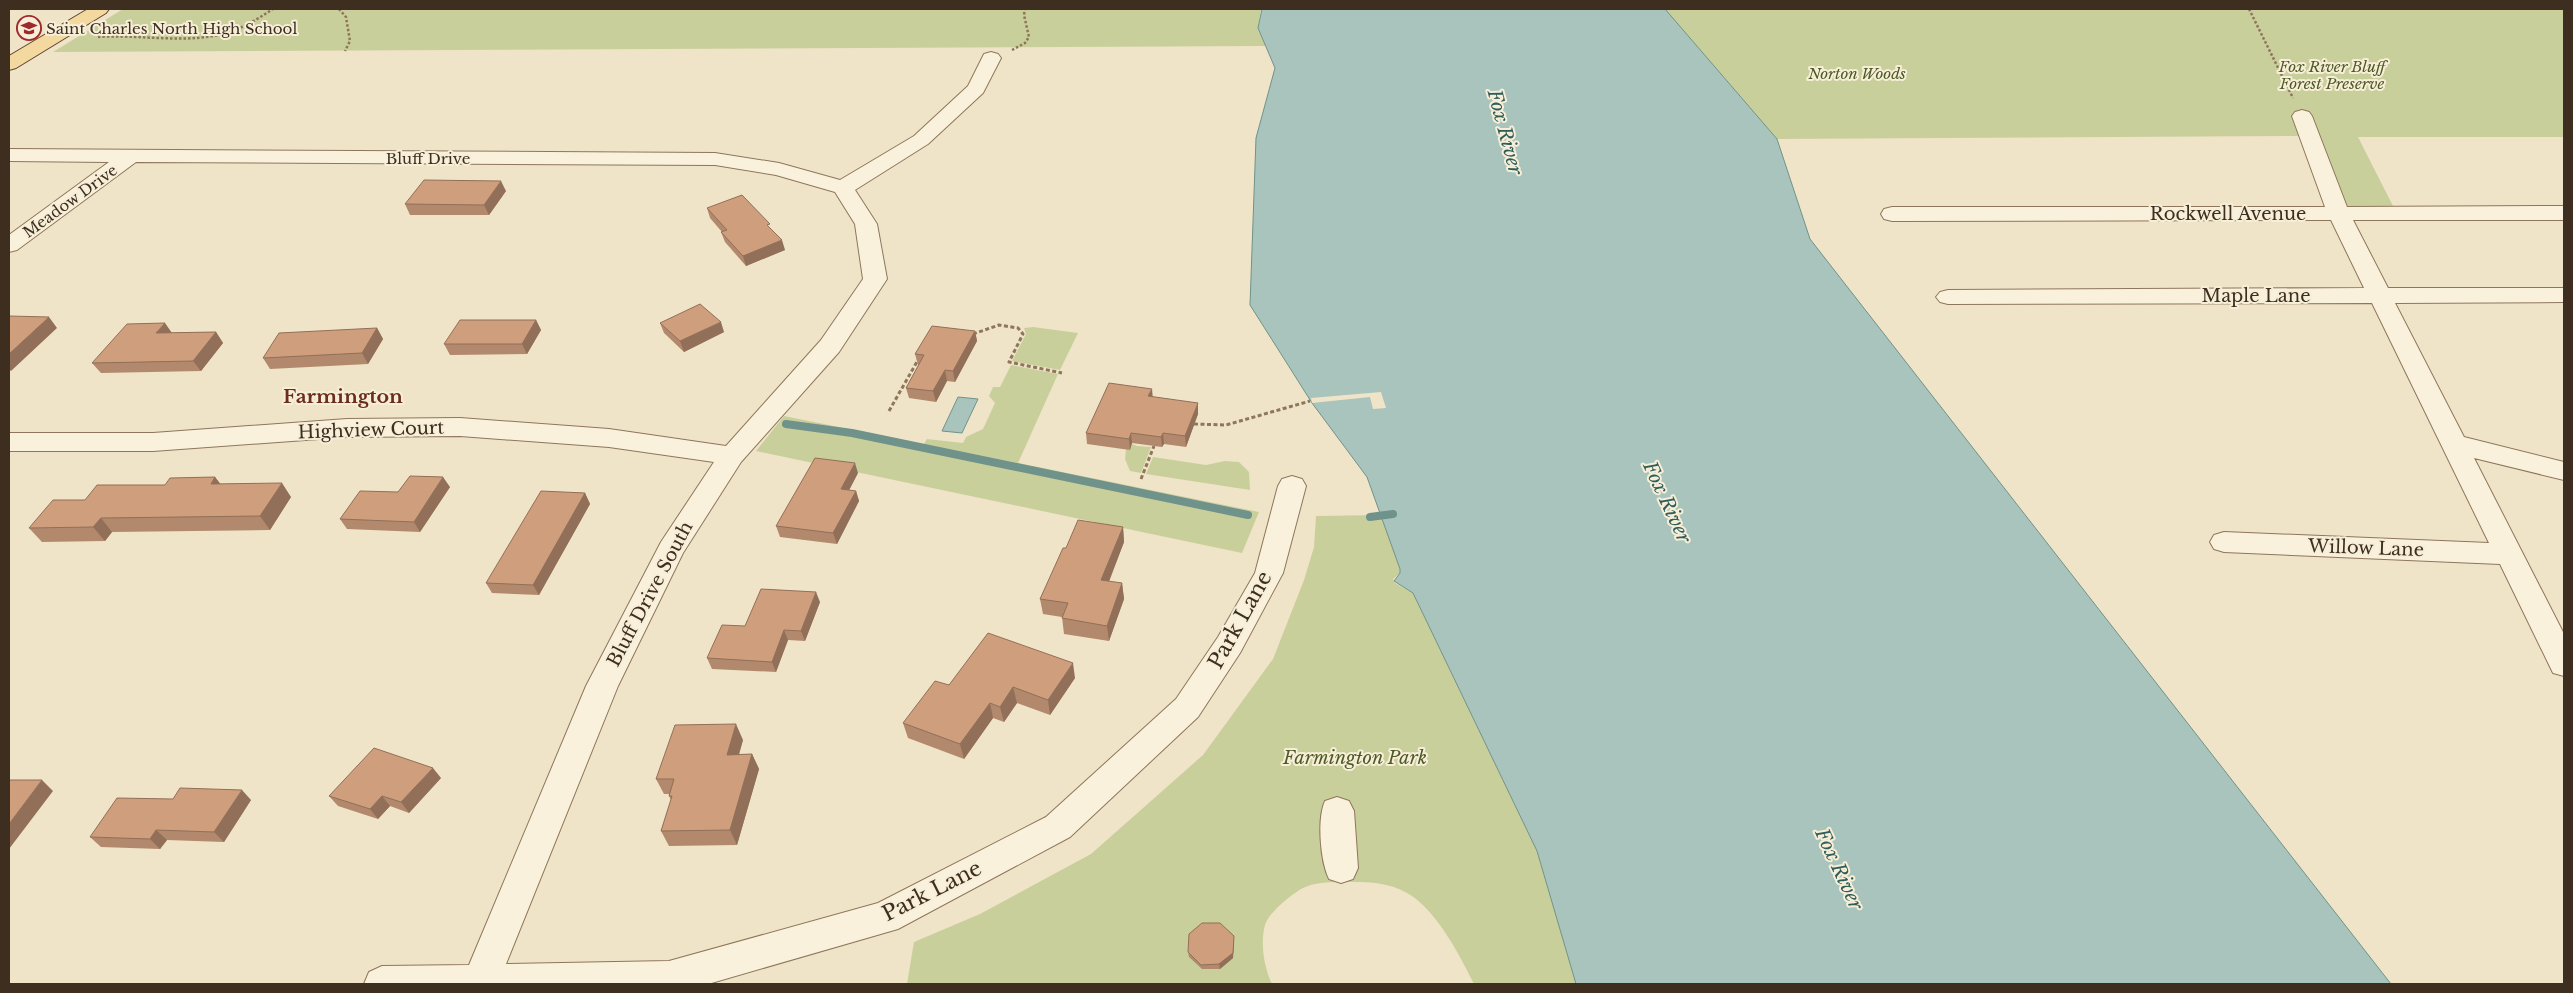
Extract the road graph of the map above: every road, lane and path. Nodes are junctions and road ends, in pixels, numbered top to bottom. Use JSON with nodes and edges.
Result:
{"nodes":[{"id":1,"x":100,"y":9,"type":"edge"},
{"id":2,"x":273,"y":9,"type":"edge"},
{"id":3,"x":339,"y":9,"type":"edge"},
{"id":4,"x":1025,"y":9,"type":"edge"},
{"id":5,"x":2249,"y":9,"type":"edge"},
{"id":6,"x":94,"y":38,"type":"dead end"},
{"id":7,"x":345,"y":51,"type":"dead end"},
{"id":8,"x":991,"y":58,"type":"joint"},
{"id":9,"x":9,"y":64,"type":"edge"},
{"id":10,"x":2302,"y":116,"type":"joint"},
{"id":11,"x":9,"y":155,"type":"edge"},
{"id":12,"x":131,"y":156,"type":"junction"},
{"id":13,"x":843,"y":188,"type":"junction"},
{"id":14,"x":2564,"y":213,"type":"edge"},
{"id":15,"x":1892,"y":214,"type":"dead end"},
{"id":16,"x":2339,"y":214,"type":"junction"},
{"id":17,"x":9,"y":245,"type":"edge"},
{"id":18,"x":2380,"y":295,"type":"junction"},
{"id":19,"x":2564,"y":295,"type":"edge"},
{"id":20,"x":1948,"y":297,"type":"dead end"},
{"id":21,"x":971,"y":335,"type":"edge"},
{"id":22,"x":921,"y":355,"type":"edge"},
{"id":23,"x":913,"y":369,"type":"junction"},
{"id":24,"x":920,"y":370,"type":"edge"},
{"id":25,"x":1062,"y":373,"type":"dead end"},
{"id":26,"x":1310,"y":402,"type":"dead end"},
{"id":27,"x":889,"y":411,"type":"dead end"},
{"id":28,"x":1194,"y":424,"type":"edge"},
{"id":29,"x":9,"y":442,"type":"edge"},
{"id":30,"x":2456,"y":444,"type":"junction"},
{"id":31,"x":1154,"y":446,"type":"edge"},
{"id":32,"x":732,"y":456,"type":"junction"},
{"id":33,"x":2564,"y":471,"type":"edge"},
{"id":34,"x":1141,"y":479,"type":"dead end"},
{"id":35,"x":1292,"y":486,"type":"dead end"},
{"id":36,"x":2224,"y":542,"type":"dead end"},
{"id":37,"x":2508,"y":554,"type":"junction"},
{"id":38,"x":2564,"y":664,"type":"edge"},
{"id":39,"x":1337,"y":811,"type":"dead end"},
{"id":40,"x":1341,"y":868,"type":"dead end"},
{"id":41,"x":382,"y":984,"type":"edge"},
{"id":42,"x":479,"y":984,"type":"edge"}],
"edges":[{"from":1,"to":9,"type":"main road"},
{"from":2,"to":6,"type":"path"},
{"from":3,"to":7,"type":"path"},
{"from":4,"to":8,"type":"path"},
{"from":5,"to":10,"type":"path"},
{"from":8,"to":13,"type":"street"},
{"from":10,"to":16,"type":"street"},
{"from":11,"to":12,"type":"street","name":"Bluff Drive"},
{"from":12,"to":13,"type":"street","name":"Bluff Drive"},
{"from":12,"to":17,"type":"street","name":"Meadow Drive"},
{"from":13,"to":32,"type":"street","name":"Bluff Drive South"},
{"from":14,"to":16,"type":"street","name":"Rockwell Avenue"},
{"from":15,"to":16,"type":"street","name":"Rockwell Avenue"},
{"from":16,"to":18,"type":"street"},
{"from":18,"to":19,"type":"street","name":"Maple Lane"},
{"from":18,"to":20,"type":"street","name":"Maple Lane"},
{"from":18,"to":30,"type":"street"},
{"from":21,"to":25,"type":"path"},
{"from":22,"to":23,"type":"path"},
{"from":23,"to":24,"type":"path"},
{"from":23,"to":27,"type":"path"},
{"from":26,"to":28,"type":"path"},
{"from":29,"to":32,"type":"street","name":"Highview Court"},
{"from":30,"to":33,"type":"street"},
{"from":30,"to":37,"type":"street"},
{"from":31,"to":34,"type":"path"},
{"from":32,"to":42,"type":"street","name":"Bluff Drive South"},
{"from":35,"to":42,"type":"street","name":"Park Lane"},
{"from":36,"to":37,"type":"street","name":"Willow Lane"},
{"from":37,"to":38,"type":"street"},
{"from":39,"to":40,"type":"street"},
{"from":41,"to":42,"type":"street","name":"Park Lane"}]}
